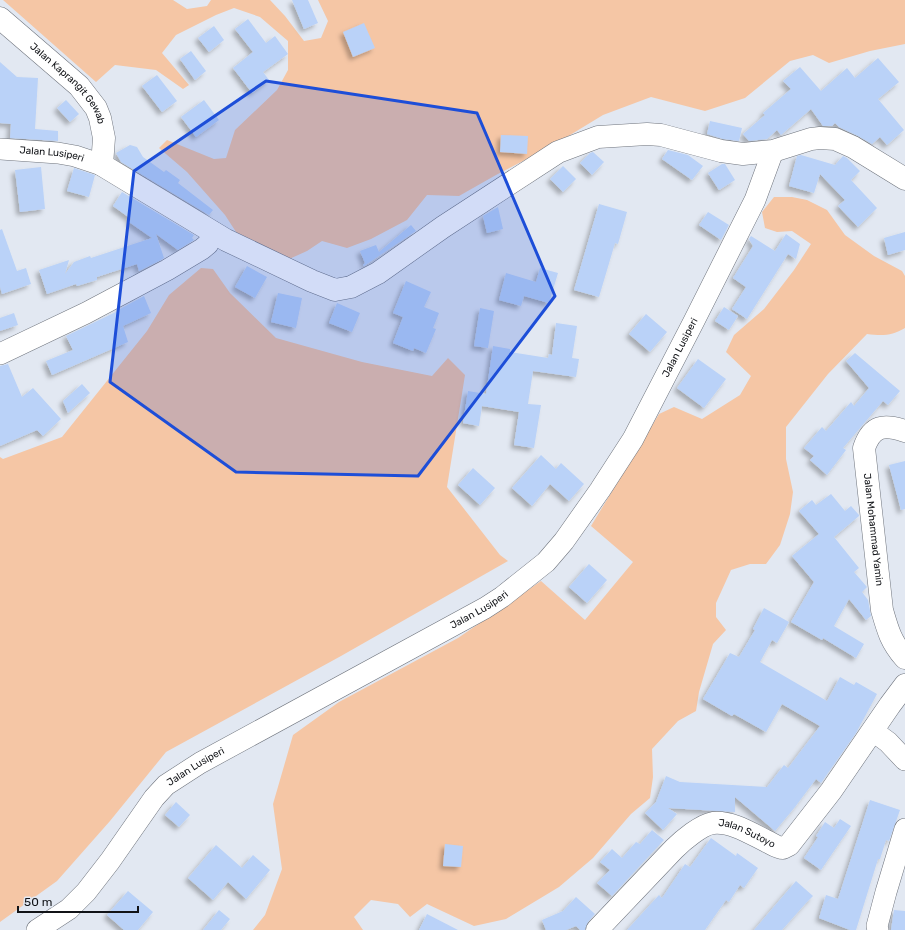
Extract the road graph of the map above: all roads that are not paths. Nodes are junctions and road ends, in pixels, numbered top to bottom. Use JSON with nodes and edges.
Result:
{"nodes":[{"id":1,"x":0,"y":18,"type":"edge"},
{"id":2,"x":0,"y":149,"type":"edge"},
{"id":3,"x":773,"y":151,"type":"junction"},
{"id":4,"x":102,"y":166,"type":"junction"},
{"id":5,"x":905,"y":179,"type":"edge"},
{"id":6,"x":213,"y":232,"type":"junction"},
{"id":7,"x":0,"y":354,"type":"edge"},
{"id":8,"x":905,"y":431,"type":"edge"},
{"id":9,"x":905,"y":658,"type":"edge"},
{"id":10,"x":905,"y":685,"type":"edge"},
{"id":11,"x":873,"y":731,"type":"junction"},
{"id":12,"x":905,"y":760,"type":"edge"},
{"id":13,"x":905,"y":829,"type":"edge"},
{"id":14,"x":38,"y":930,"type":"edge"},
{"id":15,"x":597,"y":930,"type":"edge"},
{"id":16,"x":878,"y":930,"type":"edge"}],
"edges":[{"from":1,"to":4,"type":"main road","name":"Jalan Kaprangit Gewab"},
{"from":2,"to":4,"type":"street","name":"Jalan Lusiperi"},
{"from":3,"to":5,"type":"main road"},
{"from":3,"to":6,"type":"main road"},
{"from":3,"to":14,"type":"street","name":"Jalan Lusiperi"},
{"from":4,"to":6,"type":"main road"},
{"from":6,"to":7,"type":"street"},
{"from":8,"to":9,"type":"main road","name":"Jalan Mohammad Yamin"},
{"from":10,"to":11,"type":"main road","name":"Jalan Sutoyo"},
{"from":11,"to":12,"type":"street"},
{"from":11,"to":15,"type":"main road","name":"Jalan Sutoyo"},
{"from":13,"to":16,"type":"street"}]}
